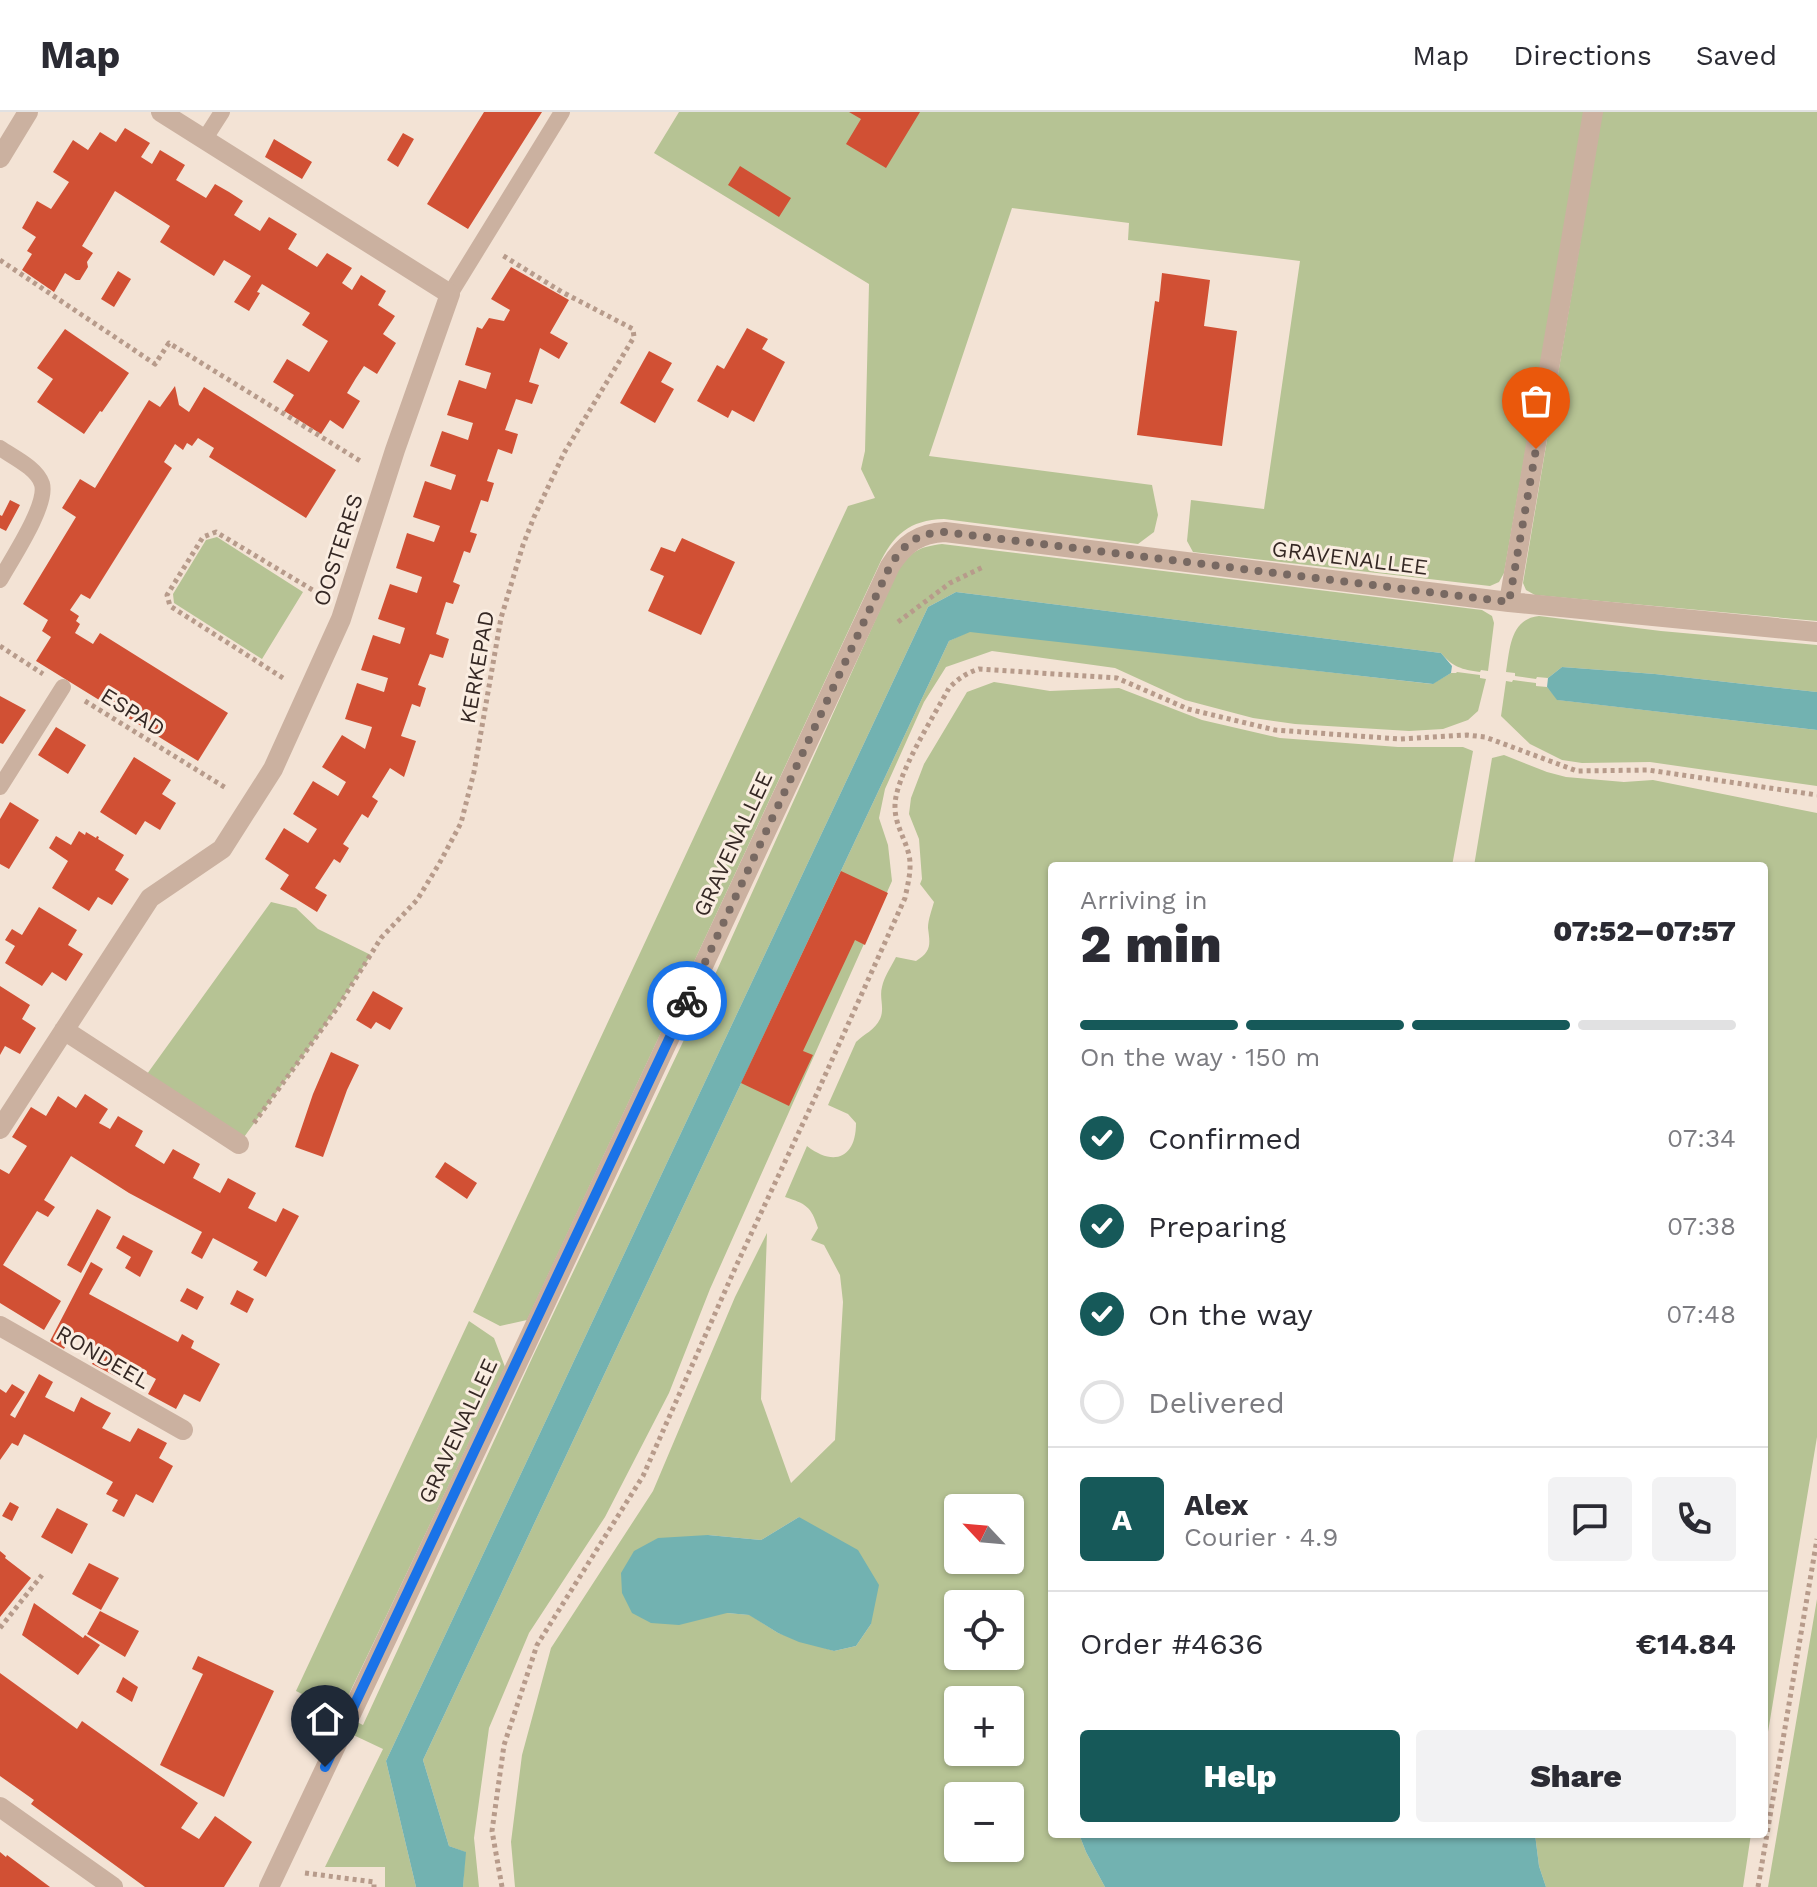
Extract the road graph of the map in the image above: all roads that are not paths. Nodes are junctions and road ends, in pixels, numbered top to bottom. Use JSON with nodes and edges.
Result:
{"nodes":[{"id":1,"x":28,"y":112,"type":"edge"},
{"id":2,"x":161,"y":112,"type":"edge"},
{"id":3,"x":222,"y":112,"type":"edge"},
{"id":4,"x":562,"y":112,"type":"edge"},
{"id":5,"x":1593,"y":112,"type":"edge"},
{"id":6,"x":204,"y":140,"type":"junction"},
{"id":7,"x":0,"y":158,"type":"edge"},
{"id":8,"x":450,"y":294,"type":"junction"},
{"id":9,"x":0,"y":448,"type":"edge"},
{"id":10,"x":0,"y":580,"type":"edge"},
{"id":11,"x":1509,"y":602,"type":"junction"},
{"id":12,"x":1817,"y":632,"type":"edge"},
{"id":13,"x":63,"y":687,"type":"road end"},
{"id":14,"x":0,"y":787,"type":"edge"},
{"id":15,"x":64,"y":1030,"type":"junction"},
{"id":16,"x":0,"y":1129,"type":"edge"},
{"id":17,"x":239,"y":1144,"type":"road end"},
{"id":18,"x":0,"y":1326,"type":"edge"},
{"id":19,"x":183,"y":1430,"type":"dead end"},
{"id":20,"x":0,"y":1807,"type":"edge"},
{"id":21,"x":113,"y":1887,"type":"edge"},
{"id":22,"x":269,"y":1887,"type":"edge"}],
"edges":[{"from":1,"to":7,"type":"street"},
{"from":2,"to":6,"type":"street"},
{"from":3,"to":6,"type":"lane"},
{"from":4,"to":8,"type":"lane"},
{"from":5,"to":11,"type":"street"},
{"from":6,"to":8,"type":"street"},
{"from":8,"to":15,"type":"street","name":"OOSTERES"},
{"from":9,"to":10,"type":"lane"},
{"from":11,"to":12,"type":"street","name":"GRAVENALLEE"},
{"from":11,"to":22,"type":"street","name":"GRAVENALLEE"},
{"from":13,"to":14,"type":"lane"},
{"from":15,"to":16,"type":"street","name":"OOSTERES"},
{"from":15,"to":17,"type":"street"},
{"from":18,"to":19,"type":"street","name":"RONDEEL"},
{"from":20,"to":21,"type":"street"}]}
